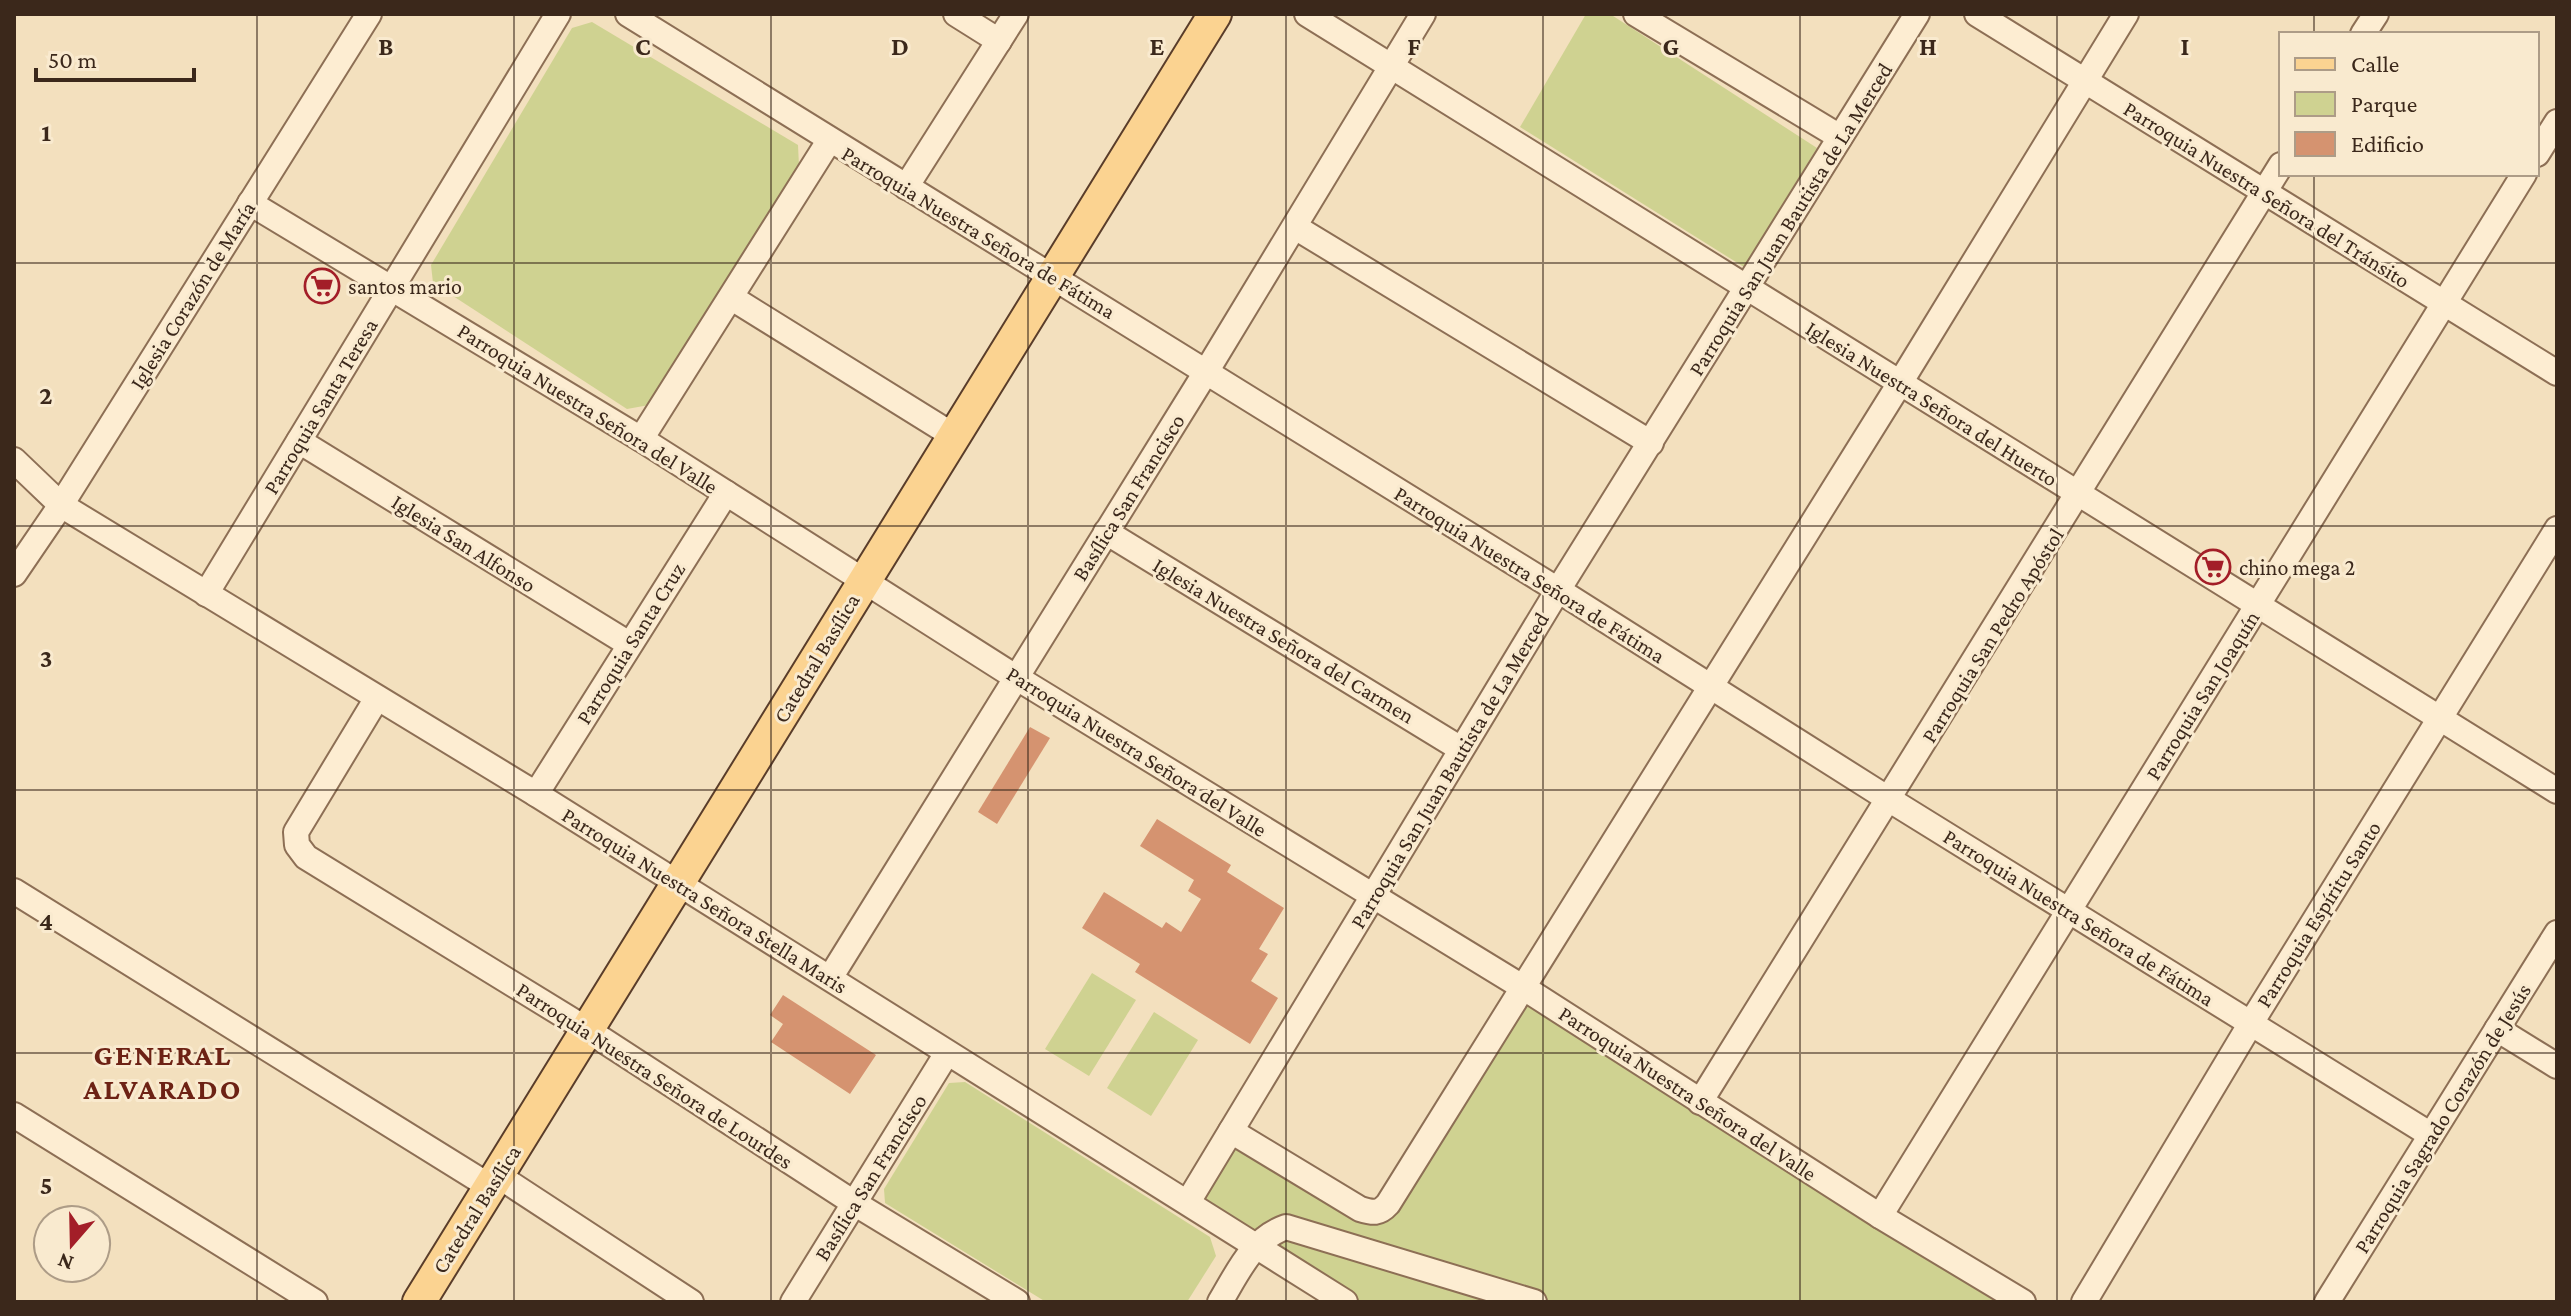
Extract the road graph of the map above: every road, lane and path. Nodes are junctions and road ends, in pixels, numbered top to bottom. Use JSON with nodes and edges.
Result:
{"nodes":[{"id":1,"x":369,"y":14,"type":"edge"},
{"id":2,"x":558,"y":14,"type":"edge"},
{"id":3,"x":628,"y":14,"type":"edge"},
{"id":4,"x":956,"y":14,"type":"edge"},
{"id":5,"x":1016,"y":14,"type":"edge"},
{"id":6,"x":1215,"y":14,"type":"edge"},
{"id":7,"x":1307,"y":14,"type":"edge"},
{"id":8,"x":1423,"y":14,"type":"edge"},
{"id":9,"x":1636,"y":14,"type":"edge"},
{"id":10,"x":1917,"y":14,"type":"edge"},
{"id":11,"x":1977,"y":14,"type":"edge"},
{"id":12,"x":2126,"y":14,"type":"edge"},
{"id":13,"x":2376,"y":14,"type":"edge"},
{"id":14,"x":2364,"y":32,"type":"edge"},
{"id":15,"x":999,"y":41,"type":"junction"},
{"id":16,"x":1391,"y":66,"type":"junction"},
{"id":17,"x":2084,"y":81,"type":"junction"},
{"id":18,"x":2557,"y":122,"type":"edge"},
{"id":19,"x":1840,"y":137,"type":"junction"},
{"id":20,"x":829,"y":141,"type":"junction"},
{"id":21,"x":2539,"y":151,"type":"edge"},
{"id":22,"x":2279,"y":168,"type":"edge"},
{"id":23,"x":2523,"y":176,"type":"edge"},
{"id":24,"x":906,"y":187,"type":"junction"},
{"id":25,"x":2265,"y":191,"type":"junction"},
{"id":26,"x":250,"y":203,"type":"junction"},
{"id":27,"x":1295,"y":227,"type":"junction"},
{"id":28,"x":1053,"y":276,"type":"junction"},
{"id":29,"x":1748,"y":287,"type":"junction"},
{"id":30,"x":392,"y":288,"type":"junction"},
{"id":31,"x":732,"y":298,"type":"junction"},
{"id":32,"x":2444,"y":303,"type":"junction"},
{"id":33,"x":1206,"y":372,"type":"junction"},
{"id":34,"x":2557,"y":373,"type":"edge"},
{"id":35,"x":1900,"y":383,"type":"junction"},
{"id":36,"x":954,"y":436,"type":"junction"},
{"id":37,"x":641,"y":439,"type":"junction"},
{"id":38,"x":299,"y":441,"type":"junction"},
{"id":39,"x":1651,"y":443,"type":"junction"},
{"id":40,"x":14,"y":460,"type":"edge"},
{"id":41,"x":726,"y":493,"type":"junction"},
{"id":42,"x":2078,"y":495,"type":"junction"},
{"id":43,"x":61,"y":505,"type":"junction"},
{"id":44,"x":2557,"y":529,"type":"edge"},
{"id":45,"x":1106,"y":532,"type":"junction"},
{"id":46,"x":14,"y":574,"type":"edge"},
{"id":47,"x":865,"y":579,"type":"junction"},
{"id":48,"x":1558,"y":590,"type":"junction"},
{"id":49,"x":206,"y":594,"type":"junction"},
{"id":50,"x":2258,"y":605,"type":"junction"},
{"id":51,"x":629,"y":644,"type":"junction"},
{"id":52,"x":1017,"y":678,"type":"junction"},
{"id":53,"x":1711,"y":687,"type":"junction"},
{"id":54,"x":377,"y":698,"type":"junction"},
{"id":55,"x":2440,"y":718,"type":"junction"},
{"id":56,"x":1461,"y":749,"type":"junction"},
{"id":57,"x":2557,"y":791,"type":"edge"},
{"id":58,"x":536,"y":794,"type":"junction"},
{"id":59,"x":1890,"y":800,"type":"junction"},
{"id":60,"x":679,"y":883,"type":"junction"},
{"id":61,"x":14,"y":891,"type":"edge"},
{"id":62,"x":1373,"y":896,"type":"junction"},
{"id":63,"x":2067,"y":910,"type":"junction"},
{"id":64,"x":2557,"y":933,"type":"edge"},
{"id":65,"x":830,"y":978,"type":"junction"},
{"id":66,"x":1524,"y":988,"type":"junction"},
{"id":67,"x":2251,"y":1023,"type":"junction"},
{"id":68,"x":586,"y":1029,"type":"junction"},
{"id":69,"x":2497,"y":1029,"type":"junction"},
{"id":70,"x":947,"y":1053,"type":"junction"},
{"id":71,"x":2557,"y":1066,"type":"edge"},
{"id":72,"x":1700,"y":1102,"type":"junction"},
{"id":73,"x":14,"y":1115,"type":"edge"},
{"id":74,"x":1231,"y":1131,"type":"junction"},
{"id":75,"x":2431,"y":1135,"type":"junction"},
{"id":76,"x":493,"y":1180,"type":"junction"},
{"id":77,"x":1188,"y":1202,"type":"junction"},
{"id":78,"x":854,"y":1203,"type":"junction"},
{"id":79,"x":1880,"y":1216,"type":"junction"},
{"id":80,"x":1255,"y":1246,"type":"junction"},
{"id":81,"x":315,"y":1302,"type":"edge"},
{"id":82,"x":419,"y":1302,"type":"edge"},
{"id":83,"x":691,"y":1302,"type":"edge"},
{"id":84,"x":793,"y":1302,"type":"edge"},
{"id":85,"x":1017,"y":1302,"type":"edge"},
{"id":86,"x":1220,"y":1302,"type":"edge"},
{"id":87,"x":1345,"y":1302,"type":"edge"},
{"id":88,"x":1534,"y":1302,"type":"edge"},
{"id":89,"x":2023,"y":1302,"type":"edge"},
{"id":90,"x":2084,"y":1302,"type":"edge"},
{"id":91,"x":2327,"y":1302,"type":"edge"}],
"edges":[{"from":1,"to":26,"type":"street","name":"Iglesia Corazón de María"},
{"from":2,"to":30,"type":"street","name":"Parroquia Santa Teresa"},
{"from":3,"to":20,"type":"street","name":"Parroquia Nuestra Señora de Fátima"},
{"from":4,"to":15,"type":"street"},
{"from":5,"to":15,"type":"street"},
{"from":6,"to":28,"type":"main road","name":"Catedral Basílica"},
{"from":7,"to":16,"type":"street","name":"Iglesia Nuestra Señora del Huerto"},
{"from":8,"to":16,"type":"street","name":"Basílica San Francisco"},
{"from":9,"to":19,"type":"street"},
{"from":10,"to":19,"type":"street","name":"Parroquia San Juan Bautista de La Merced"},
{"from":11,"to":17,"type":"street","name":"Parroquia Nuestra Señora del Tránsito"},
{"from":12,"to":17,"type":"street"},
{"from":13,"to":14,"type":"street"},
{"from":15,"to":24,"type":"street"},
{"from":16,"to":27,"type":"street","name":"Basílica San Francisco"},
{"from":16,"to":29,"type":"street","name":"Iglesia Nuestra Señora del Huerto"},
{"from":17,"to":25,"type":"street","name":"Parroquia Nuestra Señora del Tránsito"},
{"from":17,"to":35,"type":"street"},
{"from":18,"to":21,"type":"street"},
{"from":19,"to":29,"type":"street","name":"Parroquia San Juan Bautista de La Merced"},
{"from":20,"to":24,"type":"street","name":"Parroquia Nuestra Señora de Fátima"},
{"from":20,"to":31,"type":"street"},
{"from":22,"to":25,"type":"street","name":"Parroquia San Pedro Apóstol"},
{"from":23,"to":32,"type":"street","name":"Parroquia San Joaquín"},
{"from":24,"to":28,"type":"street","name":"Parroquia Nuestra Señora de Fátima"},
{"from":25,"to":32,"type":"street","name":"Parroquia Nuestra Señora del Tránsito"},
{"from":25,"to":42,"type":"street","name":"Parroquia San Pedro Apóstol"},
{"from":26,"to":30,"type":"street","name":"Parroquia Nuestra Señora del Valle"},
{"from":26,"to":43,"type":"street","name":"Iglesia Corazón de María"},
{"from":27,"to":33,"type":"street","name":"Basílica San Francisco"},
{"from":27,"to":39,"type":"street"},
{"from":28,"to":33,"type":"street","name":"Parroquia Nuestra Señora de Fátima"},
{"from":28,"to":36,"type":"main road","name":"Catedral Basílica"},
{"from":29,"to":35,"type":"street","name":"Iglesia Nuestra Señora del Huerto"},
{"from":29,"to":39,"type":"street","name":"Parroquia San Juan Bautista de La Merced"},
{"from":30,"to":37,"type":"street","name":"Parroquia Nuestra Señora del Valle"},
{"from":30,"to":38,"type":"street","name":"Parroquia Santa Teresa"},
{"from":31,"to":36,"type":"street"},
{"from":31,"to":37,"type":"street"},
{"from":32,"to":34,"type":"street","name":"Parroquia Nuestra Señora del Tránsito"},
{"from":32,"to":50,"type":"street","name":"Parroquia San Joaquín"},
{"from":33,"to":45,"type":"street","name":"Basílica San Francisco"},
{"from":33,"to":48,"type":"street","name":"Parroquia Nuestra Señora de Fátima"},
{"from":35,"to":42,"type":"street","name":"Iglesia Nuestra Señora del Huerto"},
{"from":35,"to":53,"type":"street"},
{"from":36,"to":47,"type":"main road","name":"Catedral Basílica"},
{"from":37,"to":41,"type":"street","name":"Parroquia Nuestra Señora del Valle"},
{"from":38,"to":49,"type":"street","name":"Parroquia Santa Teresa"},
{"from":38,"to":51,"type":"street","name":"Iglesia San Alfonso"},
{"from":39,"to":48,"type":"street","name":"Parroquia San Juan Bautista de La Merced"},
{"from":40,"to":43,"type":"street","name":"Parroquia Nuestra Señora Stella Maris"},
{"from":41,"to":47,"type":"street","name":"Parroquia Nuestra Señora del Valle"},
{"from":41,"to":51,"type":"street","name":"Parroquia Santa Cruz"},
{"from":42,"to":50,"type":"street","name":"Iglesia Nuestra Señora del Huerto"},
{"from":42,"to":59,"type":"street","name":"Parroquia San Pedro Apóstol"},
{"from":43,"to":46,"type":"street","name":"Iglesia Corazón de María"},
{"from":43,"to":49,"type":"street","name":"Parroquia Nuestra Señora Stella Maris"},
{"from":44,"to":55,"type":"street","name":"Parroquia Espíritu Santo"},
{"from":45,"to":52,"type":"street","name":"Basílica San Francisco"},
{"from":45,"to":56,"type":"street","name":"Iglesia Nuestra Señora del Carmen"},
{"from":47,"to":52,"type":"street","name":"Parroquia Nuestra Señora del Valle"},
{"from":47,"to":60,"type":"main road","name":"Catedral Basílica"},
{"from":48,"to":53,"type":"street","name":"Parroquia Nuestra Señora de Fátima"},
{"from":48,"to":56,"type":"street","name":"Parroquia San Juan Bautista de La Merced"},
{"from":49,"to":54,"type":"street","name":"Parroquia Nuestra Señora Stella Maris"},
{"from":50,"to":55,"type":"street","name":"Iglesia Nuestra Señora del Huerto"},
{"from":50,"to":63,"type":"street","name":"Parroquia San Joaquín"},
{"from":51,"to":58,"type":"street","name":"Parroquia Santa Cruz"},
{"from":52,"to":62,"type":"street","name":"Parroquia Nuestra Señora del Valle"},
{"from":52,"to":65,"type":"street","name":"Basílica San Francisco"},
{"from":53,"to":59,"type":"street","name":"Parroquia Nuestra Señora de Fátima"},
{"from":53,"to":66,"type":"street"},
{"from":54,"to":58,"type":"street","name":"Parroquia Nuestra Señora Stella Maris"},
{"from":54,"to":68,"type":"street","name":"Parroquia Nuestra Señora de Lourdes"},
{"from":55,"to":57,"type":"street","name":"Iglesia Nuestra Señora del Huerto"},
{"from":55,"to":67,"type":"street","name":"Parroquia Espíritu Santo"},
{"from":56,"to":62,"type":"street","name":"Parroquia San Juan Bautista de La Merced"},
{"from":58,"to":60,"type":"street","name":"Parroquia Nuestra Señora Stella Maris"},
{"from":59,"to":63,"type":"street","name":"Parroquia Nuestra Señora de Fátima"},
{"from":59,"to":72,"type":"street","name":"Parroquia San Pedro Apóstol"},
{"from":60,"to":65,"type":"street","name":"Parroquia Nuestra Señora Stella Maris"},
{"from":60,"to":68,"type":"main road","name":"Catedral Basílica"},
{"from":61,"to":76,"type":"street"},
{"from":62,"to":66,"type":"street","name":"Parroquia Nuestra Señora del Valle"},
{"from":62,"to":74,"type":"street","name":"Parroquia San Juan Bautista de La Merced"},
{"from":63,"to":67,"type":"street","name":"Parroquia Nuestra Señora de Fátima"},
{"from":63,"to":79,"type":"street","name":"Parroquia San Joaquín"},
{"from":64,"to":69,"type":"street","name":"Parroquia Sagrado Corazón de Jesús"},
{"from":65,"to":70,"type":"street","name":"Parroquia Nuestra Señora Stella Maris"},
{"from":66,"to":72,"type":"street","name":"Parroquia Nuestra Señora del Valle"},
{"from":66,"to":74,"type":"street"},
{"from":67,"to":75,"type":"street","name":"Parroquia Nuestra Señora de Fátima"},
{"from":67,"to":90,"type":"street","name":"Parroquia Espíritu Santo"},
{"from":68,"to":76,"type":"main road","name":"Catedral Basílica"},
{"from":68,"to":78,"type":"street","name":"Parroquia Nuestra Señora de Lourdes"},
{"from":69,"to":71,"type":"street"},
{"from":69,"to":75,"type":"street","name":"Parroquia Sagrado Corazón de Jesús"},
{"from":70,"to":77,"type":"street","name":"Parroquia Nuestra Señora Stella Maris"},
{"from":70,"to":78,"type":"street","name":"Basílica San Francisco"},
{"from":72,"to":79,"type":"street","name":"Parroquia Nuestra Señora del Valle"},
{"from":73,"to":81,"type":"street"},
{"from":74,"to":77,"type":"street","name":"Parroquia San Juan Bautista de La Merced"},
{"from":75,"to":91,"type":"street","name":"Parroquia Sagrado Corazón de Jesús"},
{"from":76,"to":82,"type":"main road","name":"Catedral Basílica"},
{"from":76,"to":83,"type":"street"},
{"from":77,"to":80,"type":"street","name":"Parroquia Nuestra Señora Stella Maris"},
{"from":78,"to":84,"type":"street","name":"Basílica San Francisco"},
{"from":78,"to":85,"type":"street","name":"Parroquia Nuestra Señora de Lourdes"},
{"from":79,"to":89,"type":"street","name":"Parroquia Nuestra Señora del Valle"},
{"from":80,"to":86,"type":"street"},
{"from":80,"to":87,"type":"street","name":"Parroquia Nuestra Señora Stella Maris"},
{"from":80,"to":88,"type":"street"}]}
